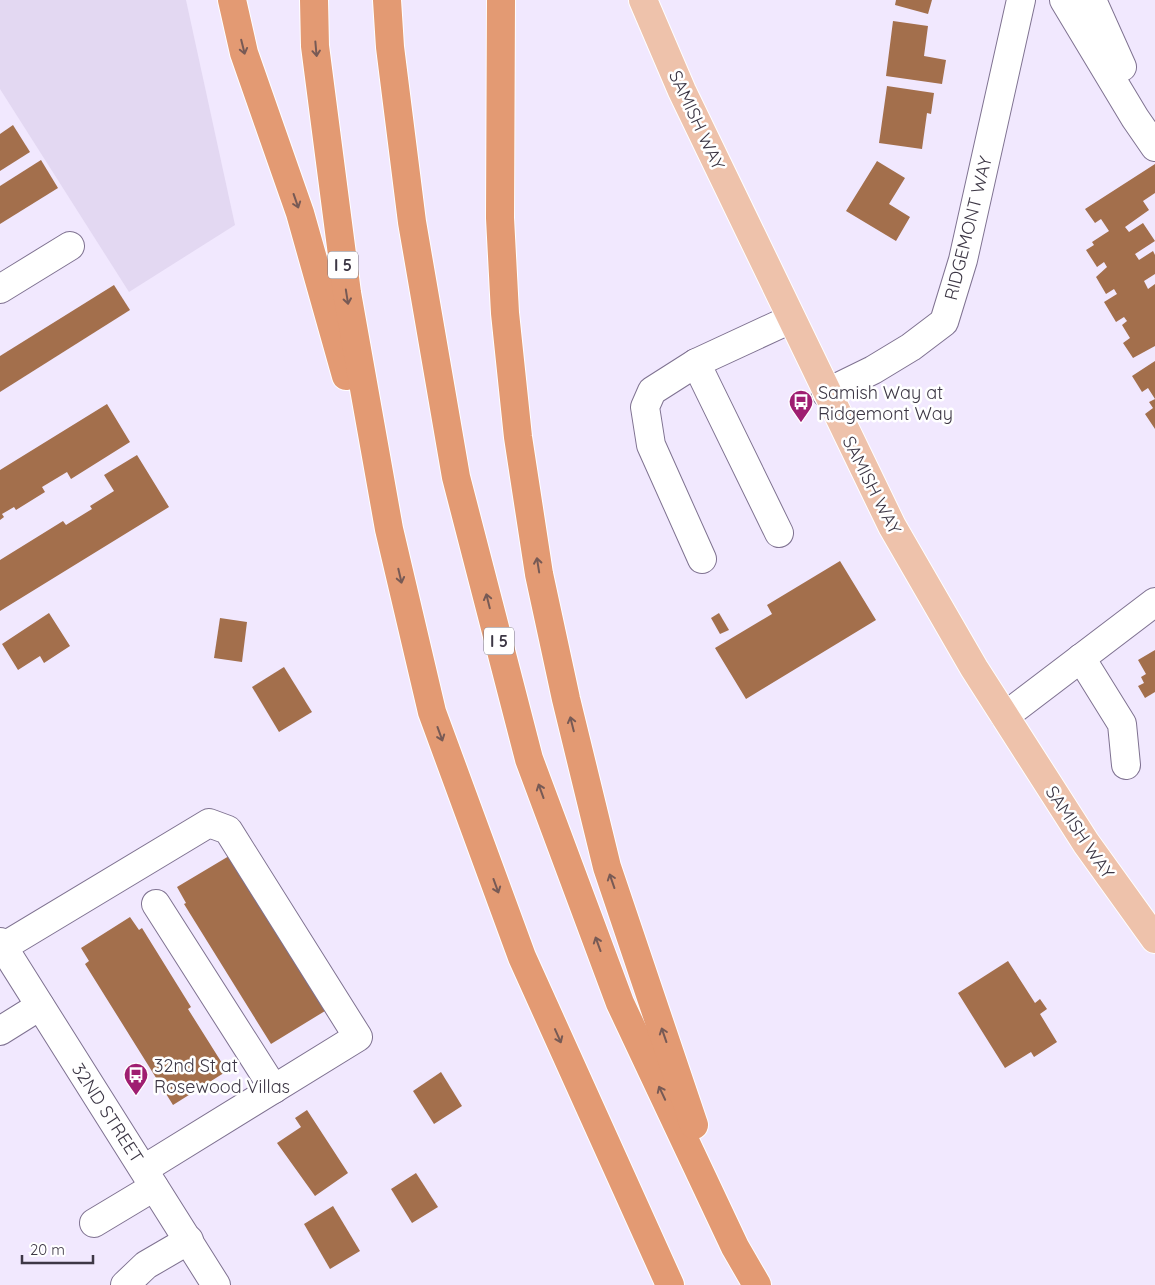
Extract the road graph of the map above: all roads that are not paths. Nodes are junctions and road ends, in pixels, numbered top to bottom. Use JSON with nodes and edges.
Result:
{"nodes":[{"id":1,"x":232,"y":0,"type":"edge"},
{"id":2,"x":314,"y":0,"type":"edge"},
{"id":3,"x":387,"y":0,"type":"edge"},
{"id":4,"x":501,"y":0,"type":"edge"},
{"id":5,"x":643,"y":0,"type":"edge"},
{"id":6,"x":1021,"y":0,"type":"edge"},
{"id":7,"x":1064,"y":0,"type":"edge"},
{"id":8,"x":1092,"y":0,"type":"edge"},
{"id":9,"x":1134,"y":118,"type":"junction"},
{"id":10,"x":1155,"y":147,"type":"edge"},
{"id":11,"x":70,"y":246,"type":"dead end"},
{"id":12,"x":0,"y":289,"type":"edge"},
{"id":13,"x":791,"y":319,"type":"junction"},
{"id":14,"x":696,"y":363,"type":"junction"},
{"id":15,"x":826,"y":393,"type":"junction"},
{"id":16,"x":389,"y":529,"type":"junction"},
{"id":17,"x":779,"y":532,"type":"dead end"},
{"id":18,"x":702,"y":559,"type":"dead end"},
{"id":19,"x":1155,"y":602,"type":"edge"},
{"id":20,"x":1081,"y":658,"type":"junction"},
{"id":21,"x":1005,"y":716,"type":"junction"},
{"id":22,"x":1126,"y":765,"type":"dead end"},
{"id":23,"x":156,"y":904,"type":"dead end"},
{"id":24,"x":1155,"y":939,"type":"edge"},
{"id":25,"x":1,"y":944,"type":"edge"},
{"id":26,"x":40,"y":1006,"type":"junction"},
{"id":27,"x":0,"y":1031,"type":"edge"},
{"id":28,"x":274,"y":1089,"type":"junction"},
{"id":29,"x":149,"y":1178,"type":"junction"},
{"id":30,"x":94,"y":1223,"type":"dead end"},
{"id":31,"x":189,"y":1240,"type":"junction"},
{"id":32,"x":735,"y":1247,"type":"junction"},
{"id":33,"x":125,"y":1285,"type":"edge"},
{"id":34,"x":216,"y":1285,"type":"edge"},
{"id":35,"x":670,"y":1285,"type":"edge"},
{"id":36,"x":757,"y":1285,"type":"edge"}],
"edges":[{"from":1,"to":16,"type":"highway","one_way":true},
{"from":2,"to":16,"type":"highway","number":"I 5","one_way":true},
{"from":32,"to":3,"type":"highway","number":"I 5","one_way":true},
{"from":32,"to":4,"type":"highway","one_way":true},
{"from":5,"to":13,"type":"main road","name":"SAMISH WAY"},
{"from":6,"to":15,"type":"street","name":"RIDGEMONT WAY"},
{"from":7,"to":9,"type":"street"},
{"from":8,"to":9,"type":"street"},
{"from":9,"to":10,"type":"street"},
{"from":11,"to":12,"type":"street"},
{"from":13,"to":14,"type":"street"},
{"from":13,"to":15,"type":"main road","name":"SAMISH WAY"},
{"from":14,"to":17,"type":"street"},
{"from":14,"to":18,"type":"street"},
{"from":15,"to":21,"type":"main road","name":"SAMISH WAY"},
{"from":16,"to":35,"type":"highway","number":"I 5","one_way":true},
{"from":19,"to":20,"type":"street"},
{"from":20,"to":21,"type":"street"},
{"from":20,"to":22,"type":"street"},
{"from":21,"to":24,"type":"main road","name":"SAMISH WAY"},
{"from":23,"to":28,"type":"street"},
{"from":25,"to":26,"type":"street","name":"32ND STREET"},
{"from":25,"to":28,"type":"street"},
{"from":26,"to":27,"type":"street"},
{"from":26,"to":29,"type":"street","name":"32ND STREET"},
{"from":28,"to":29,"type":"street"},
{"from":29,"to":30,"type":"street"},
{"from":29,"to":31,"type":"street","name":"32ND STREET"},
{"from":31,"to":33,"type":"street"},
{"from":31,"to":34,"type":"street","name":"32ND STREET"},
{"from":32,"to":36,"type":"highway","number":"I 5"}]}
